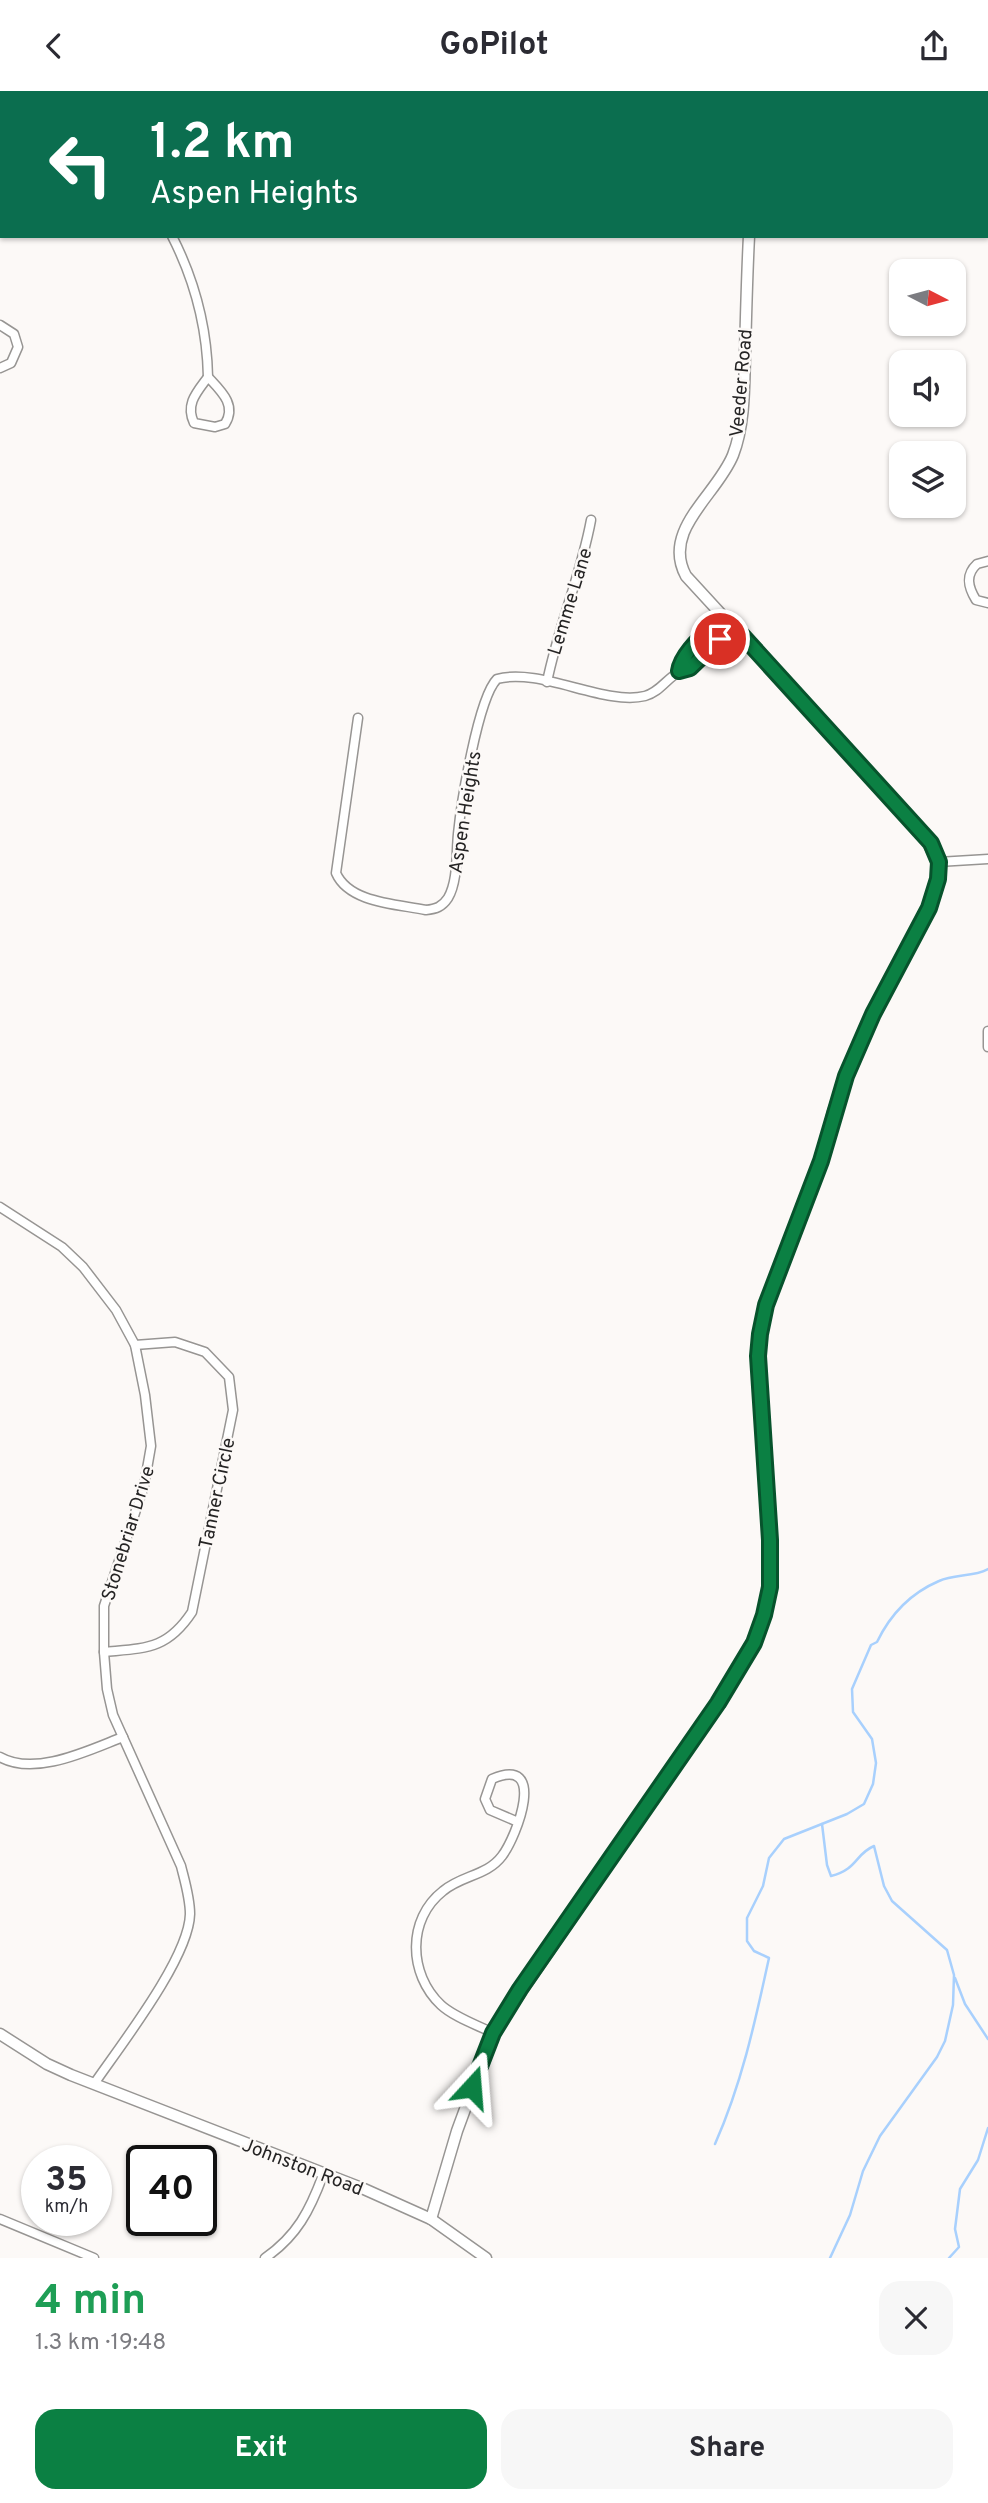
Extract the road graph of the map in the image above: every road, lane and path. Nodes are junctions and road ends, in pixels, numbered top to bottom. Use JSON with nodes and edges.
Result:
{"nodes":[{"id":1,"x":173,"y":238,"type":"edge"},
{"id":2,"x":748,"y":238,"type":"edge"},
{"id":3,"x":0,"y":325,"type":"edge"},
{"id":4,"x":0,"y":368,"type":"edge"},
{"id":5,"x":208,"y":377,"type":"junction"},
{"id":6,"x":591,"y":520,"type":"dead end"},
{"id":7,"x":988,"y":561,"type":"edge"},
{"id":8,"x":988,"y":603,"type":"edge"},
{"id":9,"x":725,"y":625,"type":"junction"},
{"id":10,"x":547,"y":681,"type":"junction"},
{"id":11,"x":358,"y":718,"type":"dead end"},
{"id":12,"x":988,"y":859,"type":"edge"},
{"id":13,"x":939,"y":862,"type":"junction"},
{"id":14,"x":988,"y":1031,"type":"edge"},
{"id":15,"x":988,"y":1047,"type":"edge"},
{"id":16,"x":0,"y":1207,"type":"edge"},
{"id":17,"x":135,"y":1345,"type":"junction"},
{"id":18,"x":104,"y":1652,"type":"junction"},
{"id":19,"x":123,"y":1737,"type":"junction"},
{"id":20,"x":0,"y":1757,"type":"edge"},
{"id":21,"x":519,"y":1822,"type":"junction"},
{"id":22,"x":493,"y":2033,"type":"junction"},
{"id":23,"x":0,"y":2034,"type":"edge"},
{"id":24,"x":94,"y":2084,"type":"junction"},
{"id":25,"x":323,"y":2175,"type":"junction"},
{"id":26,"x":0,"y":2219,"type":"edge"},
{"id":27,"x":432,"y":2219,"type":"junction"},
{"id":28,"x":94,"y":2258,"type":"edge"},
{"id":29,"x":265,"y":2258,"type":"edge"},
{"id":30,"x":486,"y":2258,"type":"edge"}],
"edges":[{"from":1,"to":5,"type":"street"},
{"from":2,"to":9,"type":"street","name":"Veeder Road"},
{"from":3,"to":4,"type":"street"},
{"from":5,"to":5,"type":"street"},
{"from":6,"to":10,"type":"street","name":"Lemme Lane"},
{"from":7,"to":8,"type":"street"},
{"from":9,"to":10,"type":"street","name":"Aspen Heights"},
{"from":9,"to":13,"type":"street","name":"Veeder Road"},
{"from":10,"to":11,"type":"street","name":"Aspen Heights"},
{"from":12,"to":13,"type":"street"},
{"from":13,"to":22,"type":"street"},
{"from":14,"to":15,"type":"street"},
{"from":16,"to":17,"type":"street","name":"Stonebriar Drive"},
{"from":17,"to":18,"type":"street","name":"Stonebriar Drive"},
{"from":17,"to":18,"type":"street","name":"Tanner Circle"},
{"from":18,"to":19,"type":"street","name":"Stonebriar Drive"},
{"from":19,"to":20,"type":"street"},
{"from":19,"to":24,"type":"street","name":"Stonebriar Drive"},
{"from":21,"to":21,"type":"street"},
{"from":21,"to":22,"type":"street"},
{"from":22,"to":27,"type":"street"},
{"from":23,"to":24,"type":"street","name":"Johnston Road"},
{"from":24,"to":25,"type":"street","name":"Johnston Road"},
{"from":25,"to":27,"type":"street","name":"Johnston Road"},
{"from":25,"to":29,"type":"street"},
{"from":26,"to":28,"type":"street"},
{"from":27,"to":30,"type":"street","name":"Johnston Road"}]}
